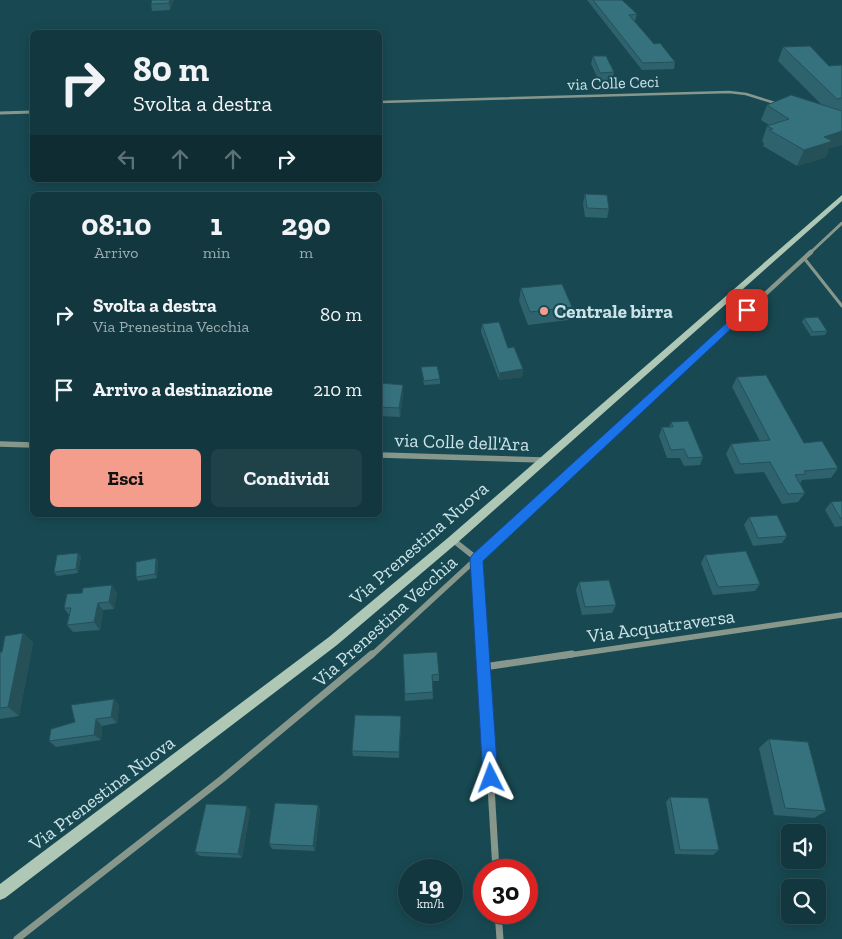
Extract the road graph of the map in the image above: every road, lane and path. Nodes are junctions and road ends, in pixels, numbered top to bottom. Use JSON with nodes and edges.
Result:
{"nodes":[{"id":1,"x":382,"y":102,"type":"edge"},
{"id":2,"x":785,"y":106,"type":"edge"},
{"id":3,"x":30,"y":112,"type":"edge"},
{"id":4,"x":0,"y":113,"type":"edge"},
{"id":5,"x":842,"y":197,"type":"edge"},
{"id":6,"x":842,"y":223,"type":"edge"},
{"id":7,"x":804,"y":258,"type":"junction"},
{"id":8,"x":842,"y":306,"type":"edge"},
{"id":9,"x":0,"y":444,"type":"edge"},
{"id":10,"x":30,"y":445,"type":"edge"},
{"id":11,"x":382,"y":455,"type":"edge"},
{"id":12,"x":544,"y":460,"type":"junction"},
{"id":13,"x":453,"y":540,"type":"junction"},
{"id":14,"x":477,"y":559,"type":"junction"},
{"id":15,"x":842,"y":615,"type":"edge"},
{"id":16,"x":484,"y":666,"type":"junction"},
{"id":17,"x":495,"y":859,"type":"edge"},
{"id":18,"x":0,"y":892,"type":"edge"},
{"id":19,"x":499,"y":924,"type":"edge"},
{"id":20,"x":17,"y":939,"type":"edge"},
{"id":21,"x":500,"y":939,"type":"edge"}],
"edges":[{"from":1,"to":2,"type":"street","name":"via Colle Ceci"},
{"from":3,"to":4,"type":"street"},
{"from":5,"to":12,"type":"main road","name":"Via Prenestina Nuova"},
{"from":6,"to":7,"type":"street","name":"Via Prenestina Vecchia"},
{"from":7,"to":8,"type":"lane"},
{"from":7,"to":14,"type":"street","name":"Via Prenestina Vecchia"},
{"from":9,"to":10,"type":"street"},
{"from":11,"to":12,"type":"street","name":"via Colle dell'Ara"},
{"from":12,"to":13,"type":"main road","name":"Via Prenestina Nuova"},
{"from":13,"to":14,"type":"street"},
{"from":13,"to":18,"type":"main road","name":"Via Prenestina Nuova"},
{"from":14,"to":16,"type":"street"},
{"from":14,"to":20,"type":"street","name":"Via Prenestina Vecchia"},
{"from":15,"to":16,"type":"street","name":"Via Acquatraversa"},
{"from":16,"to":17,"type":"street"},
{"from":19,"to":21,"type":"street"}]}
